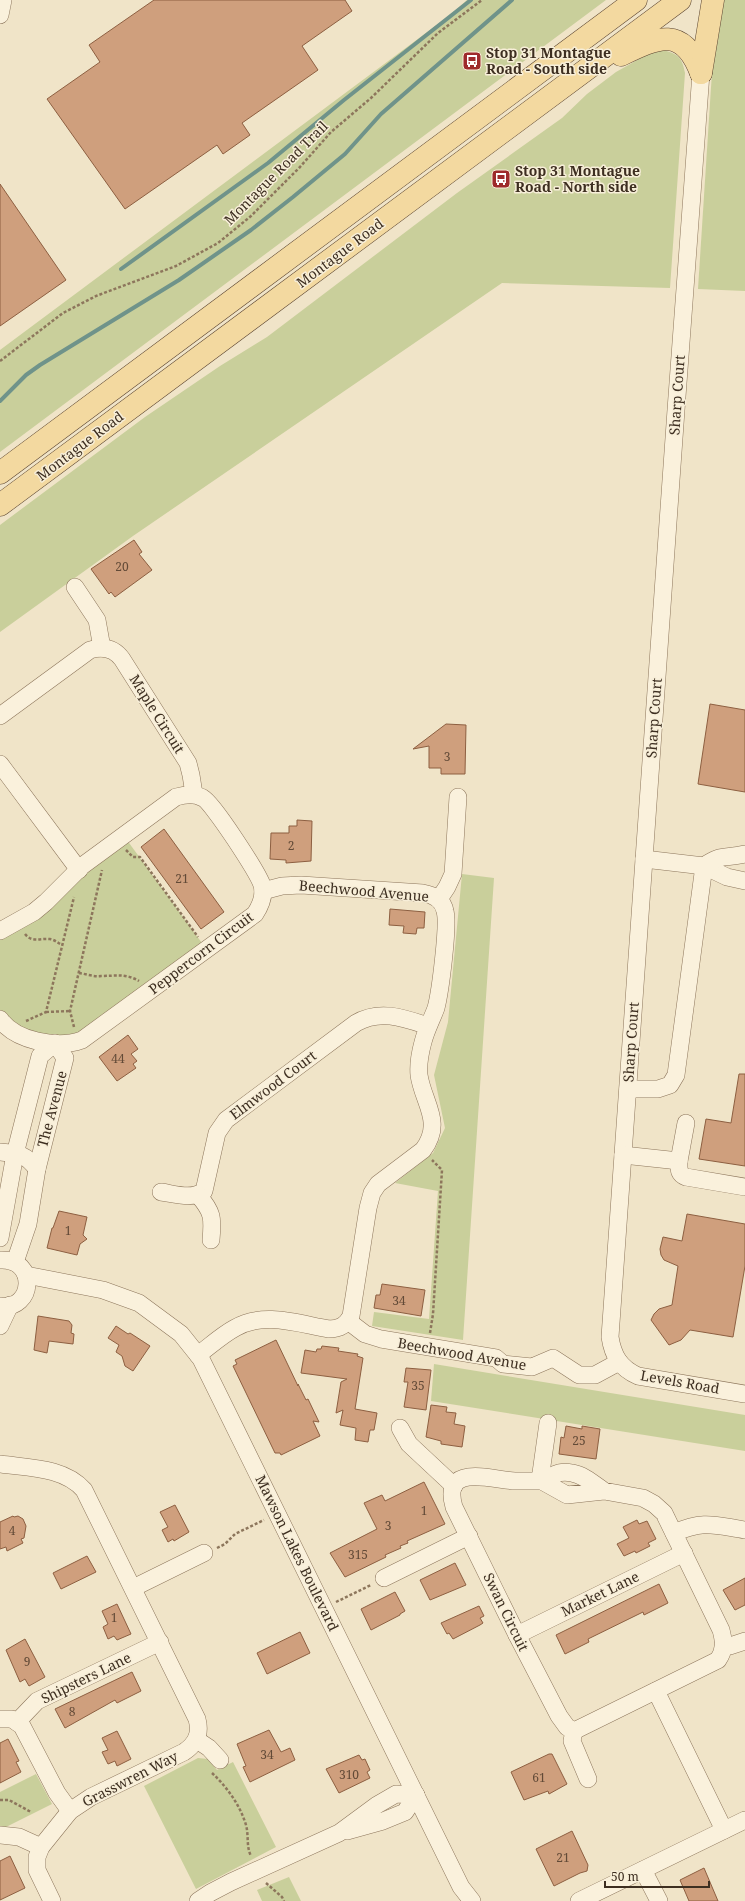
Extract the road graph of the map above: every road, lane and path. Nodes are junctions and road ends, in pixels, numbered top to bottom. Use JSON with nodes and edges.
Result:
{"nodes":[{"id":1,"x":3,"y":0,"type":"edge"},
{"id":2,"x":482,"y":0,"type":"edge"},
{"id":3,"x":636,"y":0,"type":"edge"},
{"id":4,"x":680,"y":0,"type":"edge"},
{"id":5,"x":713,"y":0,"type":"edge"},
{"id":6,"x":0,"y":14,"type":"edge"},
{"id":7,"x":701,"y":73,"type":"junction"},
{"id":8,"x":572,"y":80,"type":"junction"},
{"id":9,"x":0,"y":361,"type":"edge"},
{"id":10,"x":0,"y":473,"type":"edge"},
{"id":11,"x":0,"y":506,"type":"edge"},
{"id":12,"x":75,"y":587,"type":"dead end"},
{"id":13,"x":102,"y":648,"type":"junction"},
{"id":14,"x":0,"y":716,"type":"edge"},
{"id":15,"x":0,"y":764,"type":"edge"},
{"id":16,"x":194,"y":794,"type":"junction"},
{"id":17,"x":458,"y":797,"type":"dead end"},
{"id":18,"x":132,"y":830,"type":"junction"},
{"id":19,"x":124,"y":848,"type":"junction"},
{"id":20,"x":121,"y":851,"type":"dead end"},
{"id":21,"x":745,"y":854,"type":"edge"},
{"id":22,"x":644,"y":859,"type":"junction"},
{"id":23,"x":104,"y":864,"type":"dead end"},
{"id":24,"x":704,"y":866,"type":"junction"},
{"id":25,"x":79,"y":870,"type":"junction"},
{"id":26,"x":745,"y":881,"type":"edge"},
{"id":27,"x":76,"y":890,"type":"dead end"},
{"id":28,"x":263,"y":891,"type":"junction"},
{"id":29,"x":439,"y":899,"type":"junction"},
{"id":30,"x":21,"y":929,"type":"dead end"},
{"id":31,"x":0,"y":931,"type":"edge"},
{"id":32,"x":204,"y":938,"type":"dead end"},
{"id":33,"x":62,"y":945,"type":"junction"},
{"id":34,"x":79,"y":973,"type":"junction"},
{"id":35,"x":148,"y":993,"type":"junction"},
{"id":36,"x":70,"y":1011,"type":"junction"},
{"id":37,"x":46,"y":1012,"type":"junction"},
{"id":38,"x":0,"y":1019,"type":"edge"},
{"id":39,"x":428,"y":1026,"type":"junction"},
{"id":40,"x":16,"y":1034,"type":"junction"},
{"id":41,"x":82,"y":1040,"type":"junction"},
{"id":42,"x":55,"y":1043,"type":"junction"},
{"id":43,"x":628,"y":1089,"type":"junction"},
{"id":44,"x":686,"y":1124,"type":"dead end"},
{"id":45,"x":7,"y":1153,"type":"edge"},
{"id":46,"x":624,"y":1155,"type":"junction"},
{"id":47,"x":429,"y":1157,"type":"dead end"},
{"id":48,"x":679,"y":1161,"type":"junction"},
{"id":49,"x":37,"y":1169,"type":"junction"},
{"id":50,"x":745,"y":1187,"type":"edge"},
{"id":51,"x":161,"y":1192,"type":"dead end"},
{"id":52,"x":198,"y":1195,"type":"junction"},
{"id":53,"x":0,"y":1238,"type":"edge"},
{"id":54,"x":211,"y":1240,"type":"dead end"},
{"id":55,"x":7,"y":1261,"type":"edge"},
{"id":56,"x":26,"y":1275,"type":"junction"},
{"id":57,"x":71,"y":1285,"type":"junction"},
{"id":58,"x":11,"y":1302,"type":"edge"},
{"id":59,"x":348,"y":1321,"type":"junction"},
{"id":60,"x":0,"y":1326,"type":"edge"},
{"id":61,"x":430,"y":1335,"type":"dead end"},
{"id":62,"x":198,"y":1355,"type":"junction"},
{"id":63,"x":619,"y":1362,"type":"junction"},
{"id":64,"x":745,"y":1394,"type":"edge"},
{"id":65,"x":548,"y":1423,"type":"dead end"},
{"id":66,"x":400,"y":1428,"type":"dead end"},
{"id":67,"x":0,"y":1464,"type":"edge"},
{"id":68,"x":540,"y":1480,"type":"junction"},
{"id":69,"x":454,"y":1486,"type":"junction"},
{"id":70,"x":604,"y":1491,"type":"junction"},
{"id":71,"x":278,"y":1514,"type":"junction"},
{"id":72,"x":745,"y":1530,"type":"edge"},
{"id":73,"x":674,"y":1533,"type":"junction"},
{"id":74,"x":469,"y":1536,"type":"junction"},
{"id":75,"x":204,"y":1553,"type":"joint"},
{"id":76,"x":684,"y":1553,"type":"junction"},
{"id":77,"x":384,"y":1578,"type":"joint"},
{"id":78,"x":133,"y":1588,"type":"junction"},
{"id":79,"x":324,"y":1608,"type":"junction"},
{"id":80,"x":517,"y":1635,"type":"junction"},
{"id":81,"x":745,"y":1641,"type":"edge"},
{"id":82,"x":160,"y":1642,"type":"junction"},
{"id":83,"x":724,"y":1645,"type":"junction"},
{"id":84,"x":656,"y":1691,"type":"junction"},
{"id":85,"x":0,"y":1719,"type":"edge"},
{"id":86,"x":17,"y":1722,"type":"junction"},
{"id":87,"x":574,"y":1731,"type":"junction"},
{"id":88,"x":197,"y":1740,"type":"junction"},
{"id":89,"x":214,"y":1765,"type":"joint"},
{"id":90,"x":588,"y":1779,"type":"dead end"},
{"id":91,"x":416,"y":1794,"type":"junction"},
{"id":92,"x":0,"y":1800,"type":"edge"},
{"id":93,"x":70,"y":1811,"type":"junction"},
{"id":94,"x":31,"y":1812,"type":"dead end"},
{"id":95,"x":745,"y":1820,"type":"edge"},
{"id":96,"x":724,"y":1830,"type":"junction"},
{"id":97,"x":0,"y":1835,"type":"edge"},
{"id":98,"x":41,"y":1847,"type":"junction"},
{"id":99,"x":254,"y":1860,"type":"dead end"},
{"id":100,"x":643,"y":1870,"type":"junction"},
{"id":101,"x":265,"y":1882,"type":"dead end"},
{"id":102,"x":462,"y":1894,"type":"edge"},
{"id":103,"x":52,"y":1901,"type":"edge"},
{"id":104,"x":198,"y":1901,"type":"edge"},
{"id":105,"x":284,"y":1901,"type":"edge"},
{"id":106,"x":472,"y":1901,"type":"edge"},
{"id":107,"x":580,"y":1901,"type":"edge"},
{"id":108,"x":659,"y":1901,"type":"edge"}],
"edges":[{"from":1,"to":6,"type":"street"},
{"from":2,"to":9,"type":"path","name":"Montague Road Trail"},
{"from":3,"to":10,"type":"main road","name":"Montague Road"},
{"from":4,"to":8,"type":"main road","name":"Montague Road"},
{"from":5,"to":7,"type":"main road"},
{"from":7,"to":8,"type":"main road"},
{"from":7,"to":22,"type":"street","name":"Sharp Court"},
{"from":8,"to":11,"type":"main road","name":"Montague Road"},
{"from":12,"to":13,"type":"street"},
{"from":13,"to":14,"type":"street"},
{"from":13,"to":16,"type":"street","name":"Maple Circuit"},
{"from":15,"to":25,"type":"street"},
{"from":16,"to":18,"type":"street"},
{"from":16,"to":28,"type":"street"},
{"from":17,"to":29,"type":"street"},
{"from":18,"to":19,"type":"path"},
{"from":18,"to":25,"type":"street"},
{"from":19,"to":20,"type":"path"},
{"from":19,"to":32,"type":"path"},
{"from":21,"to":24,"type":"street"},
{"from":22,"to":24,"type":"street"},
{"from":22,"to":43,"type":"street","name":"Sharp Court"},
{"from":23,"to":34,"type":"path"},
{"from":24,"to":26,"type":"street"},
{"from":24,"to":43,"type":"street"},
{"from":25,"to":31,"type":"street"},
{"from":27,"to":33,"type":"path"},
{"from":28,"to":29,"type":"street","name":"Beechwood Avenue"},
{"from":28,"to":35,"type":"street","name":"Peppercorn Circuit"},
{"from":29,"to":39,"type":"street","name":"Beechwood Avenue"},
{"from":30,"to":33,"type":"path"},
{"from":33,"to":37,"type":"path"},
{"from":34,"to":35,"type":"path"},
{"from":34,"to":36,"type":"path"},
{"from":35,"to":41,"type":"street","name":"Peppercorn Circuit"},
{"from":36,"to":37,"type":"path"},
{"from":36,"to":41,"type":"path"},
{"from":37,"to":40,"type":"path"},
{"from":38,"to":40,"type":"street","name":"Peppercorn Circuit"},
{"from":39,"to":52,"type":"street","name":"Elmwood Court"},
{"from":39,"to":59,"type":"street","name":"Beechwood Avenue"},
{"from":40,"to":42,"type":"street","name":"Peppercorn Circuit"},
{"from":41,"to":42,"type":"street","name":"Peppercorn Circuit"},
{"from":42,"to":45,"type":"street","name":"The Avenue"},
{"from":42,"to":49,"type":"street","name":"The Avenue"},
{"from":43,"to":46,"type":"street","name":"Sharp Court"},
{"from":44,"to":48,"type":"street"},
{"from":45,"to":49,"type":"street"},
{"from":45,"to":53,"type":"street","name":"The Avenue"},
{"from":46,"to":48,"type":"street"},
{"from":46,"to":63,"type":"street","name":"Sharp Court"},
{"from":47,"to":61,"type":"path"},
{"from":48,"to":50,"type":"street"},
{"from":49,"to":55,"type":"street","name":"The Avenue"},
{"from":51,"to":52,"type":"street"},
{"from":52,"to":54,"type":"street"},
{"from":55,"to":56,"type":"street"},
{"from":56,"to":57,"type":"street","name":"Mawson Lakes Boulevard"},
{"from":56,"to":58,"type":"street"},
{"from":57,"to":58,"type":"street","name":"Mawson Lakes Boulevard"},
{"from":57,"to":62,"type":"street","name":"Mawson Lakes Boulevard"},
{"from":58,"to":60,"type":"street"},
{"from":59,"to":62,"type":"street"},
{"from":59,"to":63,"type":"street","name":"Beechwood Avenue"},
{"from":62,"to":71,"type":"street","name":"Mawson Lakes Boulevard"},
{"from":63,"to":64,"type":"street","name":"Levels Road"},
{"from":65,"to":68,"type":"street"},
{"from":66,"to":69,"type":"street"},
{"from":67,"to":78,"type":"street"},
{"from":68,"to":69,"type":"street"},
{"from":68,"to":70,"type":"street"},
{"from":68,"to":70,"type":"street"},
{"from":69,"to":74,"type":"street","name":"Swan Circuit"},
{"from":70,"to":73,"type":"street"},
{"from":71,"to":75,"type":"path"},
{"from":71,"to":79,"type":"street","name":"Mawson Lakes Boulevard"},
{"from":72,"to":73,"type":"street"},
{"from":73,"to":76,"type":"street"},
{"from":74,"to":77,"type":"street"},
{"from":74,"to":80,"type":"street","name":"Swan Circuit"},
{"from":75,"to":78,"type":"street"},
{"from":76,"to":80,"type":"street","name":"Market Lane"},
{"from":76,"to":83,"type":"street"},
{"from":77,"to":79,"type":"path"},
{"from":78,"to":82,"type":"street"},
{"from":79,"to":91,"type":"street","name":"Mawson Lakes Boulevard"},
{"from":80,"to":87,"type":"street","name":"Swan Circuit"},
{"from":81,"to":83,"type":"street"},
{"from":82,"to":86,"type":"street","name":"Shipsters Lane"},
{"from":82,"to":88,"type":"street"},
{"from":83,"to":84,"type":"street"},
{"from":84,"to":87,"type":"street"},
{"from":84,"to":96,"type":"street"},
{"from":85,"to":86,"type":"street"},
{"from":86,"to":93,"type":"street"},
{"from":87,"to":90,"type":"street"},
{"from":88,"to":89,"type":"street"},
{"from":88,"to":93,"type":"street","name":"Grasswren Way"},
{"from":89,"to":99,"type":"path"},
{"from":91,"to":102,"type":"street","name":"Mawson Lakes Boulevard"},
{"from":91,"to":104,"type":"street"},
{"from":92,"to":94,"type":"path"},
{"from":93,"to":98,"type":"street","name":"Grasswren Way"},
{"from":95,"to":96,"type":"street"},
{"from":96,"to":100,"type":"street"},
{"from":97,"to":98,"type":"street"},
{"from":98,"to":103,"type":"street","name":"Grasswren Way"},
{"from":100,"to":107,"type":"street"},
{"from":100,"to":108,"type":"street"},
{"from":101,"to":105,"type":"path"},
{"from":102,"to":106,"type":"street","name":"Mawson Lakes Boulevard"}]}
